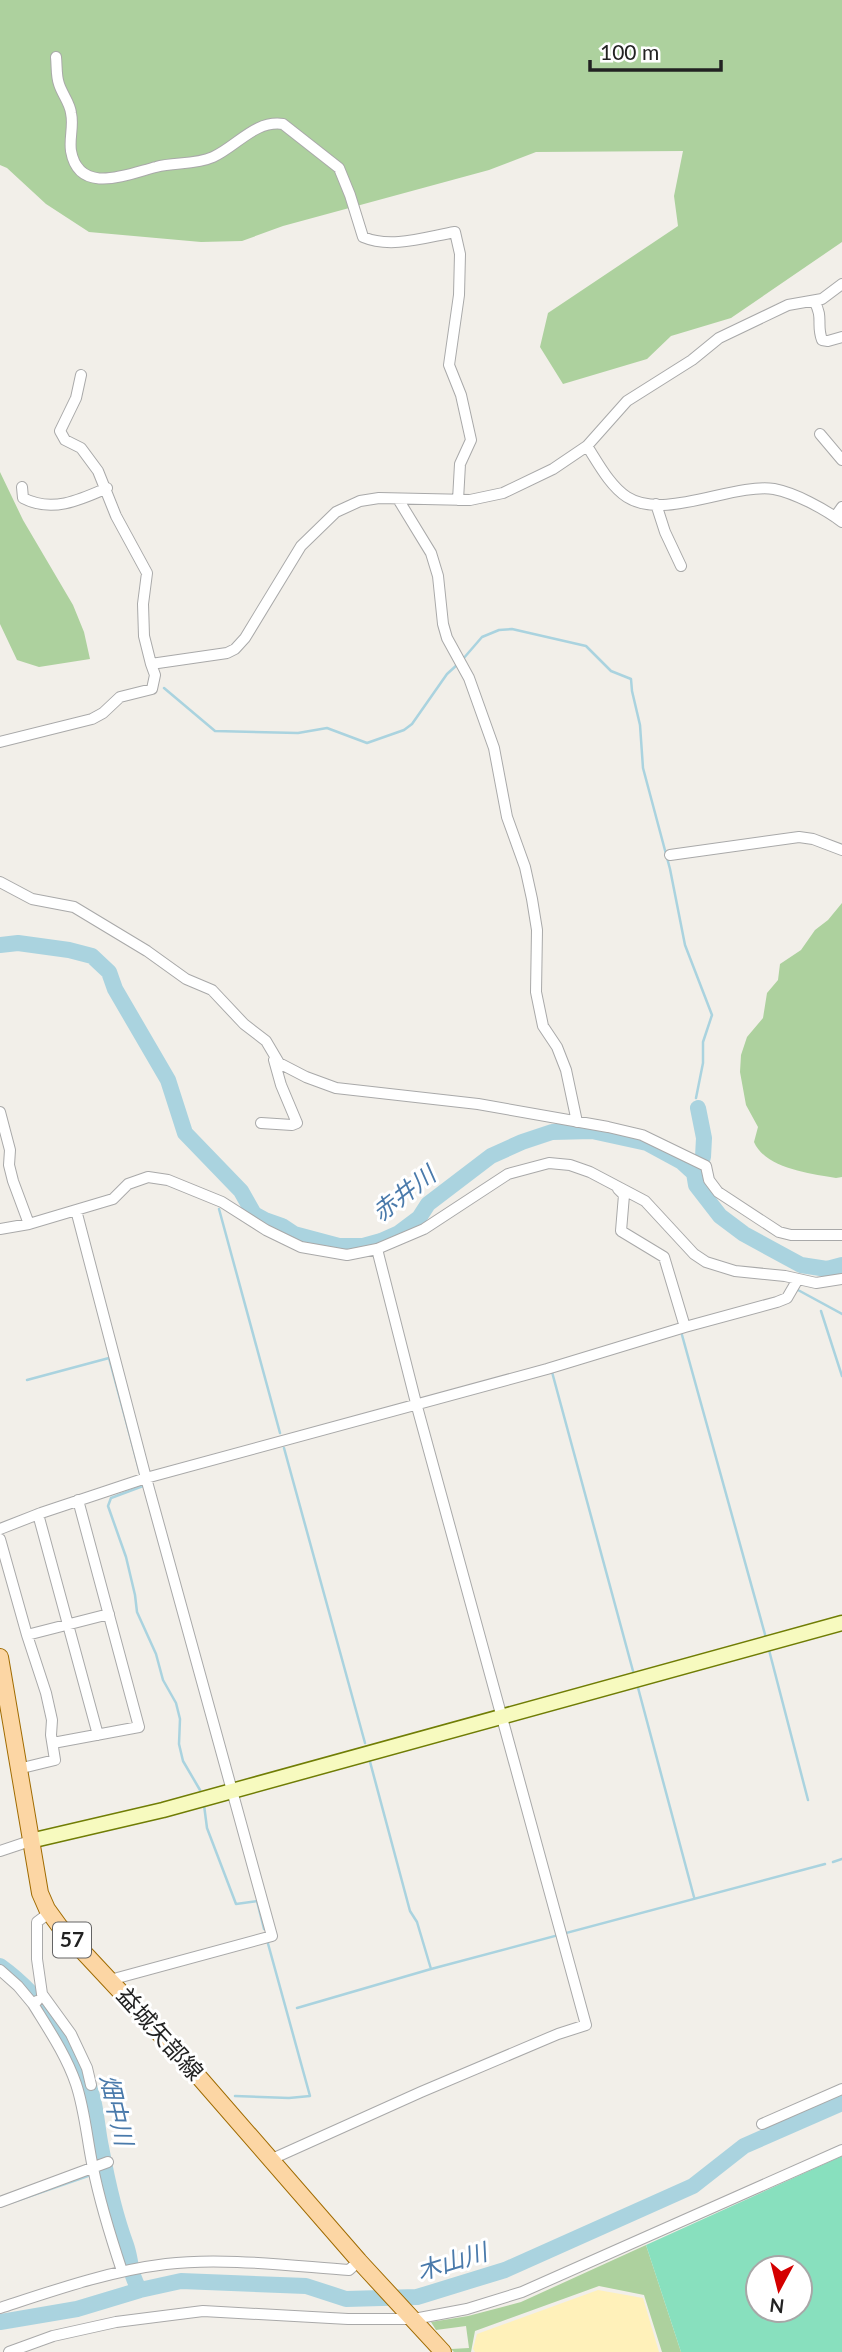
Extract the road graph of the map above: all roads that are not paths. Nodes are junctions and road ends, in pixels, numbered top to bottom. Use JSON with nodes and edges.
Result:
{"nodes":[{"id":1,"x":56,"y":58,"type":"dead end"},
{"id":2,"x":842,"y":285,"type":"edge"},
{"id":3,"x":814,"y":301,"type":"junction"},
{"id":4,"x":842,"y":337,"type":"edge"},
{"id":5,"x":81,"y":375,"type":"dead end"},
{"id":6,"x":820,"y":434,"type":"dead end"},
{"id":7,"x":587,"y":446,"type":"junction"},
{"id":8,"x":842,"y":460,"type":"edge"},
{"id":9,"x":22,"y":487,"type":"dead end"},
{"id":10,"x":107,"y":488,"type":"junction"},
{"id":11,"x":398,"y":499,"type":"junction"},
{"id":12,"x":458,"y":500,"type":"junction"},
{"id":13,"x":656,"y":504,"type":"junction"},
{"id":14,"x":842,"y":506,"type":"edge"},
{"id":15,"x":840,"y":519,"type":"edge"},
{"id":16,"x":681,"y":566,"type":"dead end"},
{"id":17,"x":151,"y":664,"type":"junction"},
{"id":18,"x":0,"y":742,"type":"edge"},
{"id":19,"x":842,"y":850,"type":"edge"},
{"id":20,"x":670,"y":855,"type":"dead end"},
{"id":21,"x":0,"y":882,"type":"edge"},
{"id":22,"x":271,"y":1053,"type":"junction"},
{"id":23,"x":0,"y":1112,"type":"edge"},
{"id":24,"x":577,"y":1122,"type":"junction"},
{"id":25,"x":261,"y":1123,"type":"dead end"},
{"id":26,"x":613,"y":1183,"type":"junction"},
{"id":27,"x":76,"y":1210,"type":"junction"},
{"id":28,"x":29,"y":1224,"type":"junction"},
{"id":29,"x":0,"y":1230,"type":"edge"},
{"id":30,"x":842,"y":1235,"type":"edge"},
{"id":31,"x":377,"y":1249,"type":"junction"},
{"id":32,"x":798,"y":1279,"type":"junction"},
{"id":33,"x":842,"y":1279,"type":"edge"},
{"id":34,"x":685,"y":1327,"type":"junction"},
{"id":35,"x":416,"y":1403,"type":"junction"},
{"id":36,"x":146,"y":1478,"type":"junction"},
{"id":37,"x":78,"y":1500,"type":"junction"},
{"id":38,"x":38,"y":1514,"type":"junction"},
{"id":39,"x":0,"y":1529,"type":"edge"},
{"id":40,"x":0,"y":1539,"type":"edge"},
{"id":41,"x":110,"y":1614,"type":"junction"},
{"id":42,"x":842,"y":1623,"type":"edge"},
{"id":43,"x":68,"y":1625,"type":"junction"},
{"id":44,"x":27,"y":1635,"type":"junction"},
{"id":45,"x":0,"y":1657,"type":"edge"},
{"id":46,"x":502,"y":1717,"type":"junction"},
{"id":47,"x":97,"y":1735,"type":"junction"},
{"id":48,"x":52,"y":1743,"type":"junction"},
{"id":49,"x":18,"y":1769,"type":"junction"},
{"id":50,"x":231,"y":1791,"type":"junction"},
{"id":51,"x":30,"y":1841,"type":"junction"},
{"id":52,"x":0,"y":1851,"type":"edge"},
{"id":53,"x":49,"y":1913,"type":"junction"},
{"id":54,"x":0,"y":1970,"type":"edge"},
{"id":55,"x":110,"y":1980,"type":"junction"},
{"id":56,"x":38,"y":2000,"type":"junction"},
{"id":57,"x":91,"y":2085,"type":"dead end"},
{"id":58,"x":842,"y":2089,"type":"edge"},
{"id":59,"x":762,"y":2124,"type":"dead end"},
{"id":60,"x":842,"y":2150,"type":"edge"},
{"id":61,"x":272,"y":2160,"type":"junction"},
{"id":62,"x":100,"y":2166,"type":"junction"},
{"id":63,"x":0,"y":2202,"type":"edge"},
{"id":64,"x":359,"y":2261,"type":"junction"},
{"id":65,"x":129,"y":2270,"type":"junction"},
{"id":66,"x":0,"y":2308,"type":"edge"},
{"id":67,"x":414,"y":2319,"type":"junction"},
{"id":68,"x":9,"y":2352,"type":"edge"},
{"id":69,"x":443,"y":2352,"type":"edge"}],
"edges":[{"from":1,"to":12,"type":"street"},
{"from":2,"to":3,"type":"street"},
{"from":3,"to":4,"type":"street"},
{"from":3,"to":7,"type":"street"},
{"from":5,"to":10,"type":"street"},
{"from":6,"to":8,"type":"street"},
{"from":7,"to":12,"type":"street"},
{"from":7,"to":13,"type":"street"},
{"from":9,"to":10,"type":"street"},
{"from":10,"to":17,"type":"street"},
{"from":11,"to":12,"type":"street"},
{"from":11,"to":17,"type":"street"},
{"from":11,"to":24,"type":"street"},
{"from":13,"to":15,"type":"street"},
{"from":13,"to":16,"type":"street"},
{"from":14,"to":15,"type":"street"},
{"from":17,"to":18,"type":"street"},
{"from":19,"to":20,"type":"street"},
{"from":21,"to":22,"type":"street"},
{"from":22,"to":24,"type":"street"},
{"from":22,"to":25,"type":"street"},
{"from":23,"to":28,"type":"street"},
{"from":24,"to":30,"type":"street"},
{"from":26,"to":31,"type":"street"},
{"from":26,"to":32,"type":"street"},
{"from":26,"to":34,"type":"street"},
{"from":27,"to":28,"type":"street"},
{"from":27,"to":31,"type":"street"},
{"from":27,"to":36,"type":"street"},
{"from":28,"to":29,"type":"street"},
{"from":31,"to":35,"type":"street"},
{"from":32,"to":33,"type":"street"},
{"from":32,"to":34,"type":"street"},
{"from":34,"to":35,"type":"street"},
{"from":35,"to":36,"type":"street"},
{"from":35,"to":46,"type":"street"},
{"from":36,"to":37,"type":"street"},
{"from":36,"to":50,"type":"street"},
{"from":37,"to":38,"type":"street"},
{"from":37,"to":41,"type":"street"},
{"from":38,"to":39,"type":"street"},
{"from":38,"to":43,"type":"street"},
{"from":40,"to":44,"type":"street"},
{"from":41,"to":43,"type":"street"},
{"from":41,"to":47,"type":"street"},
{"from":42,"to":46,"type":"street"},
{"from":43,"to":44,"type":"street"},
{"from":43,"to":47,"type":"street"},
{"from":44,"to":48,"type":"street"},
{"from":45,"to":49,"type":"main road","name":"益城矢部線","number":"57"},
{"from":46,"to":50,"type":"street"},
{"from":46,"to":61,"type":"street"},
{"from":47,"to":48,"type":"street"},
{"from":48,"to":49,"type":"street"},
{"from":49,"to":51,"type":"main road","name":"益城矢部線","number":"57"},
{"from":50,"to":51,"type":"street"},
{"from":50,"to":55,"type":"street"},
{"from":51,"to":52,"type":"street"},
{"from":51,"to":53,"type":"main road","name":"益城矢部線","number":"57"},
{"from":53,"to":55,"type":"main road","name":"益城矢部線","number":"57"},
{"from":53,"to":56,"type":"street"},
{"from":54,"to":56,"type":"street"},
{"from":55,"to":61,"type":"main road","name":"益城矢部線","number":"57"},
{"from":56,"to":57,"type":"street"},
{"from":56,"to":62,"type":"street"},
{"from":58,"to":59,"type":"street"},
{"from":60,"to":67,"type":"street"},
{"from":61,"to":64,"type":"main road","name":"益城矢部線","number":"57"},
{"from":62,"to":63,"type":"street"},
{"from":62,"to":65,"type":"street"},
{"from":64,"to":65,"type":"street"},
{"from":64,"to":67,"type":"main road","name":"益城矢部線","number":"57"},
{"from":65,"to":66,"type":"street"},
{"from":67,"to":68,"type":"street"},
{"from":67,"to":69,"type":"main road","name":"益城矢部線","number":"57"}]}
